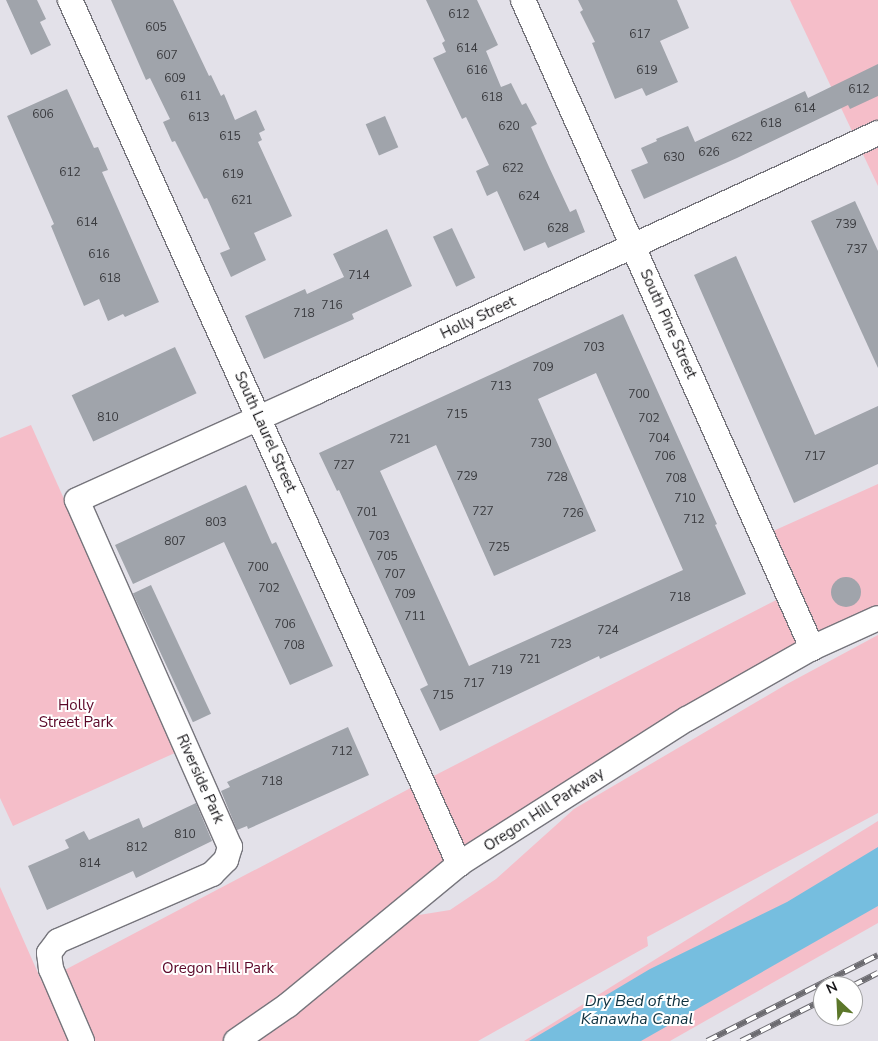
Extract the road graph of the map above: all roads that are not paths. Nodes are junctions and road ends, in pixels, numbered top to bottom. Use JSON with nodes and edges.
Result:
{"nodes":[{"id":1,"x":70,"y":0,"type":"edge"},
{"id":2,"x":523,"y":0,"type":"edge"},
{"id":3,"x":878,"y":133,"type":"edge"},
{"id":4,"x":633,"y":247,"type":"junction"},
{"id":5,"x":258,"y":418,"type":"junction"},
{"id":6,"x":77,"y":500,"type":"joint"},
{"id":7,"x":878,"y":618,"type":"edge"},
{"id":8,"x":812,"y":648,"type":"junction"},
{"id":9,"x":459,"y":864,"type":"junction"},
{"id":10,"x":82,"y":1041,"type":"edge"},
{"id":11,"x":236,"y":1041,"type":"edge"}],
"edges":[{"from":1,"to":5,"type":"street","name":"South Laurel Street"},
{"from":2,"to":4,"type":"street","name":"South Pine Street"},
{"from":3,"to":4,"type":"street","name":"Holly Street"},
{"from":4,"to":5,"type":"street","name":"Holly Street"},
{"from":4,"to":8,"type":"street","name":"South Pine Street"},
{"from":5,"to":6,"type":"street","name":"Holly Street"},
{"from":5,"to":9,"type":"street","name":"South Laurel Street"},
{"from":6,"to":10,"type":"street","name":"Riverside Park"},
{"from":7,"to":8,"type":"street","name":"Oregon Hill Parkway"},
{"from":8,"to":9,"type":"street","name":"Oregon Hill Parkway"},
{"from":9,"to":11,"type":"street","name":"Oregon Hill Parkway"}]}
